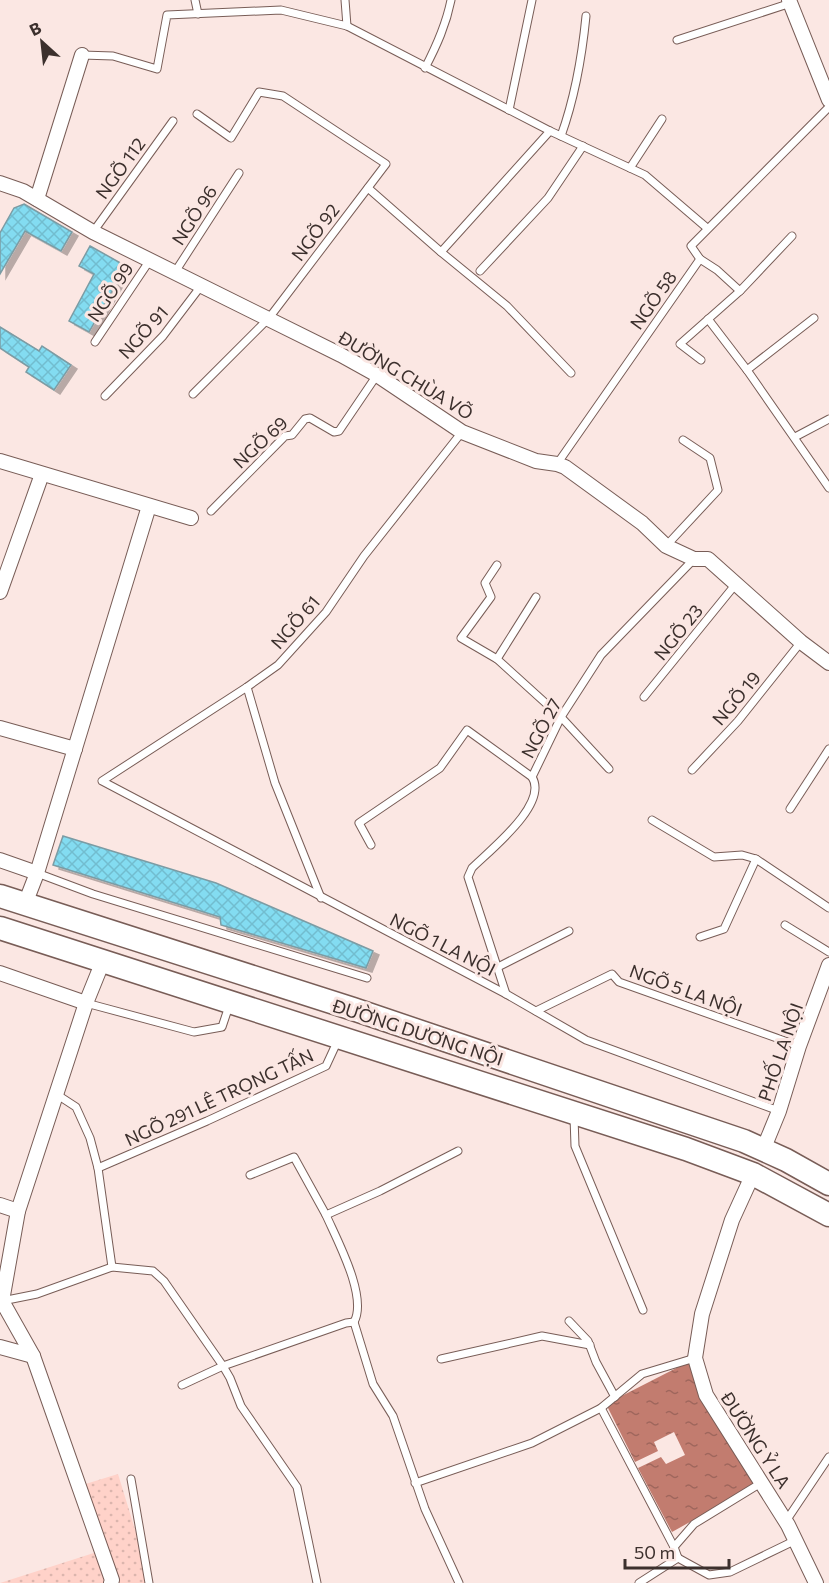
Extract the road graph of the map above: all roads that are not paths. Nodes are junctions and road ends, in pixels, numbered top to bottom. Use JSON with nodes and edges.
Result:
{"nodes":[{"id":1,"x":195,"y":0,"type":"edge"},
{"id":2,"x":345,"y":0,"type":"edge"},
{"id":3,"x":451,"y":0,"type":"edge"},
{"id":4,"x":532,"y":0,"type":"edge"},
{"id":5,"x":790,"y":2,"type":"edge"},
{"id":6,"x":198,"y":14,"type":"junction"},
{"id":7,"x":586,"y":16,"type":"dead end"},
{"id":8,"x":347,"y":26,"type":"junction"},
{"id":9,"x":677,"y":40,"type":"dead end"},
{"id":10,"x":82,"y":55,"type":"joint"},
{"id":11,"x":425,"y":68,"type":"junction"},
{"id":12,"x":829,"y":100,"type":"edge"},
{"id":13,"x":829,"y":107,"type":"edge"},
{"id":14,"x":509,"y":110,"type":"junction"},
{"id":15,"x":197,"y":114,"type":"dead end"},
{"id":16,"x":662,"y":119,"type":"dead end"},
{"id":17,"x":172,"y":121,"type":"dead end"},
{"id":18,"x":550,"y":131,"type":"junction"},
{"id":19,"x":561,"y":136,"type":"junction"},
{"id":20,"x":583,"y":146,"type":"junction"},
{"id":21,"x":630,"y":168,"type":"junction"},
{"id":22,"x":239,"y":173,"type":"dead end"},
{"id":23,"x":0,"y":183,"type":"edge"},
{"id":24,"x":368,"y":188,"type":"junction"},
{"id":25,"x":37,"y":199,"type":"junction"},
{"id":26,"x":707,"y":228,"type":"junction"},
{"id":27,"x":93,"y":232,"type":"junction"},
{"id":28,"x":792,"y":236,"type":"dead end"},
{"id":29,"x":441,"y":252,"type":"junction"},
{"id":30,"x":700,"y":259,"type":"junction"},
{"id":31,"x":150,"y":260,"type":"junction"},
{"id":32,"x":480,"y":271,"type":"dead end"},
{"id":33,"x":175,"y":272,"type":"junction"},
{"id":34,"x":202,"y":285,"type":"junction"},
{"id":35,"x":740,"y":291,"type":"junction"},
{"id":36,"x":268,"y":318,"type":"junction"},
{"id":37,"x":814,"y":318,"type":"dead end"},
{"id":38,"x":708,"y":319,"type":"junction"},
{"id":39,"x":95,"y":342,"type":"dead end"},
{"id":40,"x":701,"y":360,"type":"dead end"},
{"id":41,"x":747,"y":370,"type":"junction"},
{"id":42,"x":571,"y":373,"type":"dead end"},
{"id":43,"x":377,"y":375,"type":"junction"},
{"id":44,"x":193,"y":394,"type":"dead end"},
{"id":45,"x":105,"y":396,"type":"dead end"},
{"id":46,"x":829,"y":419,"type":"edge"},
{"id":47,"x":462,"y":432,"type":"junction"},
{"id":48,"x":795,"y":437,"type":"junction"},
{"id":49,"x":683,"y":441,"type":"dead end"},
{"id":50,"x":0,"y":461,"type":"edge"},
{"id":51,"x":557,"y":464,"type":"junction"},
{"id":52,"x":42,"y":474,"type":"junction"},
{"id":53,"x":829,"y":488,"type":"edge"},
{"id":54,"x":149,"y":506,"type":"junction"},
{"id":55,"x":211,"y":511,"type":"dead end"},
{"id":56,"x":191,"y":518,"type":"dead end"},
{"id":57,"x":666,"y":546,"type":"junction"},
{"id":58,"x":694,"y":559,"type":"junction"},
{"id":59,"x":5,"y":562,"type":"edge"},
{"id":60,"x":497,"y":565,"type":"dead end"},
{"id":61,"x":735,"y":585,"type":"junction"},
{"id":62,"x":0,"y":592,"type":"edge"},
{"id":63,"x":536,"y":597,"type":"dead end"},
{"id":64,"x":801,"y":642,"type":"junction"},
{"id":65,"x":497,"y":659,"type":"junction"},
{"id":66,"x":829,"y":663,"type":"edge"},
{"id":67,"x":247,"y":687,"type":"junction"},
{"id":68,"x":644,"y":697,"type":"dead end"},
{"id":69,"x":561,"y":717,"type":"junction"},
{"id":70,"x":0,"y":728,"type":"edge"},
{"id":71,"x":75,"y":749,"type":"junction"},
{"id":72,"x":829,"y":749,"type":"edge"},
{"id":73,"x":609,"y":769,"type":"dead end"},
{"id":74,"x":692,"y":770,"type":"dead end"},
{"id":75,"x":532,"y":777,"type":"junction"},
{"id":76,"x":102,"y":781,"type":"joint"},
{"id":77,"x":790,"y":809,"type":"dead end"},
{"id":78,"x":652,"y":820,"type":"dead end"},
{"id":79,"x":371,"y":846,"type":"dead end"},
{"id":80,"x":756,"y":859,"type":"junction"},
{"id":81,"x":0,"y":860,"type":"edge"},
{"id":82,"x":37,"y":873,"type":"junction"},
{"id":83,"x":0,"y":896,"type":"edge"},
{"id":84,"x":321,"y":898,"type":"junction"},
{"id":85,"x":25,"y":904,"type":"junction"},
{"id":86,"x":829,"y":908,"type":"edge"},
{"id":87,"x":785,"y":925,"type":"dead end"},
{"id":88,"x":0,"y":928,"type":"edge"},
{"id":89,"x":569,"y":931,"type":"dead end"},
{"id":90,"x":700,"y":937,"type":"dead end"},
{"id":91,"x":829,"y":952,"type":"edge"},
{"id":92,"x":103,"y":962,"type":"junction"},
{"id":93,"x":829,"y":965,"type":"edge"},
{"id":94,"x":498,"y":968,"type":"junction"},
{"id":95,"x":0,"y":973,"type":"edge"},
{"id":96,"x":367,"y":978,"type":"dead end"},
{"id":97,"x":825,"y":993,"type":"edge"},
{"id":98,"x":506,"y":994,"type":"junction"},
{"id":99,"x":86,"y":1003,"type":"junction"},
{"id":100,"x":230,"y":1003,"type":"junction"},
{"id":101,"x":536,"y":1011,"type":"junction"},
{"id":102,"x":339,"y":1038,"type":"junction"},
{"id":103,"x":799,"y":1046,"type":"junction"},
{"id":104,"x":56,"y":1094,"type":"junction"},
{"id":105,"x":779,"y":1111,"type":"junction"},
{"id":106,"x":574,"y":1113,"type":"junction"},
{"id":107,"x":763,"y":1150,"type":"junction"},
{"id":108,"x":458,"y":1151,"type":"dead end"},
{"id":109,"x":98,"y":1168,"type":"junction"},
{"id":110,"x":753,"y":1174,"type":"junction"},
{"id":111,"x":250,"y":1175,"type":"dead end"},
{"id":112,"x":829,"y":1184,"type":"edge"},
{"id":113,"x":0,"y":1205,"type":"edge"},
{"id":114,"x":18,"y":1210,"type":"junction"},
{"id":115,"x":326,"y":1215,"type":"junction"},
{"id":116,"x":829,"y":1215,"type":"edge"},
{"id":117,"x":112,"y":1267,"type":"junction"},
{"id":118,"x":1,"y":1304,"type":"edge"},
{"id":119,"x":643,"y":1310,"type":"dead end"},
{"id":120,"x":569,"y":1321,"type":"dead end"},
{"id":121,"x":354,"y":1322,"type":"junction"},
{"id":122,"x":590,"y":1345,"type":"junction"},
{"id":123,"x":0,"y":1347,"type":"edge"},
{"id":124,"x":33,"y":1356,"type":"junction"},
{"id":125,"x":695,"y":1358,"type":"junction"},
{"id":126,"x":441,"y":1359,"type":"dead end"},
{"id":127,"x":223,"y":1366,"type":"junction"},
{"id":128,"x":182,"y":1384,"type":"dead end"},
{"id":129,"x":615,"y":1397,"type":"junction"},
{"id":130,"x":601,"y":1408,"type":"junction"},
{"id":131,"x":829,"y":1457,"type":"edge"},
{"id":132,"x":131,"y":1479,"type":"dead end"},
{"id":133,"x":415,"y":1483,"type":"junction"},
{"id":134,"x":761,"y":1483,"type":"junction"},
{"id":135,"x":786,"y":1521,"type":"junction"},
{"id":136,"x":796,"y":1540,"type":"junction"},
{"id":137,"x":674,"y":1548,"type":"junction"},
{"id":138,"x":678,"y":1558,"type":"junction"},
{"id":139,"x":111,"y":1583,"type":"edge"},
{"id":140,"x":149,"y":1583,"type":"edge"},
{"id":141,"x":317,"y":1583,"type":"edge"},
{"id":142,"x":459,"y":1583,"type":"edge"},
{"id":143,"x":639,"y":1583,"type":"edge"},
{"id":144,"x":816,"y":1583,"type":"edge"}],
"edges":[{"from":1,"to":6,"type":"lane"},
{"from":2,"to":8,"type":"lane"},
{"from":3,"to":11,"type":"lane"},
{"from":4,"to":14,"type":"lane"},
{"from":5,"to":9,"type":"lane"},
{"from":5,"to":12,"type":"street"},
{"from":6,"to":8,"type":"lane"},
{"from":6,"to":10,"type":"lane"},
{"from":7,"to":19,"type":"lane"},
{"from":8,"to":11,"type":"lane"},
{"from":10,"to":25,"type":"street"},
{"from":11,"to":14,"type":"lane"},
{"from":13,"to":26,"type":"lane"},
{"from":14,"to":18,"type":"lane"},
{"from":15,"to":24,"type":"lane","name":"NGÕ 92"},
{"from":16,"to":21,"type":"lane"},
{"from":17,"to":27,"type":"lane","name":"NGÕ 112"},
{"from":18,"to":19,"type":"lane"},
{"from":18,"to":29,"type":"lane"},
{"from":19,"to":20,"type":"lane"},
{"from":20,"to":21,"type":"lane"},
{"from":20,"to":32,"type":"lane"},
{"from":21,"to":26,"type":"lane"},
{"from":22,"to":33,"type":"lane","name":"NGÕ 96"},
{"from":23,"to":25,"type":"street","name":"ĐƯỜNG CHÙA VÕ"},
{"from":24,"to":29,"type":"lane"},
{"from":24,"to":36,"type":"lane","name":"NGÕ 92"},
{"from":25,"to":27,"type":"street","name":"ĐƯỜNG CHÙA VÕ"},
{"from":26,"to":30,"type":"lane"},
{"from":27,"to":31,"type":"street","name":"ĐƯỜNG CHÙA VÕ"},
{"from":28,"to":35,"type":"lane"},
{"from":29,"to":42,"type":"lane"},
{"from":30,"to":35,"type":"lane"},
{"from":30,"to":51,"type":"lane","name":"NGÕ 58"},
{"from":31,"to":33,"type":"street","name":"ĐƯỜNG CHÙA VÕ"},
{"from":31,"to":39,"type":"lane","name":"NGÕ 99"},
{"from":33,"to":34,"type":"street","name":"ĐƯỜNG CHÙA VÕ"},
{"from":34,"to":36,"type":"street","name":"ĐƯỜNG CHÙA VÕ"},
{"from":34,"to":45,"type":"lane","name":"NGÕ 91"},
{"from":35,"to":38,"type":"lane"},
{"from":36,"to":43,"type":"street","name":"ĐƯỜNG CHÙA VÕ"},
{"from":36,"to":44,"type":"lane","name":"NGÕ 92"},
{"from":37,"to":41,"type":"lane"},
{"from":38,"to":40,"type":"lane"},
{"from":38,"to":41,"type":"lane"},
{"from":41,"to":48,"type":"lane"},
{"from":43,"to":47,"type":"street","name":"ĐƯỜNG CHÙA VÕ"},
{"from":43,"to":55,"type":"lane","name":"NGÕ 69"},
{"from":46,"to":48,"type":"lane"},
{"from":47,"to":51,"type":"street","name":"ĐƯỜNG CHÙA VÕ"},
{"from":47,"to":67,"type":"lane","name":"NGÕ 61"},
{"from":48,"to":53,"type":"lane"},
{"from":49,"to":57,"type":"lane"},
{"from":50,"to":52,"type":"street"},
{"from":51,"to":57,"type":"street","name":"ĐƯỜNG CHÙA VÕ"},
{"from":52,"to":54,"type":"street"},
{"from":52,"to":59,"type":"street"},
{"from":54,"to":56,"type":"street"},
{"from":54,"to":71,"type":"street"},
{"from":57,"to":58,"type":"street","name":"ĐƯỜNG CHÙA VÕ"},
{"from":58,"to":61,"type":"street","name":"ĐƯỜNG CHÙA VÕ"},
{"from":58,"to":69,"type":"lane","name":"NGÕ 27"},
{"from":59,"to":62,"type":"street"},
{"from":60,"to":65,"type":"lane"},
{"from":61,"to":64,"type":"street","name":"ĐƯỜNG CHÙA VÕ"},
{"from":61,"to":68,"type":"lane","name":"NGÕ 23"},
{"from":63,"to":65,"type":"lane"},
{"from":64,"to":66,"type":"street","name":"ĐƯỜNG CHÙA VÕ"},
{"from":64,"to":74,"type":"lane","name":"NGÕ 19"},
{"from":65,"to":69,"type":"lane"},
{"from":67,"to":76,"type":"lane","name":"NGÕ 61"},
{"from":67,"to":84,"type":"lane"},
{"from":69,"to":73,"type":"lane"},
{"from":69,"to":75,"type":"lane","name":"NGÕ 27"},
{"from":70,"to":71,"type":"street"},
{"from":71,"to":82,"type":"street"},
{"from":72,"to":77,"type":"lane"},
{"from":75,"to":79,"type":"lane","name":"NGÕ 27"},
{"from":75,"to":94,"type":"lane"},
{"from":76,"to":84,"type":"lane","name":"NGÕ 1 LA NỘI"},
{"from":78,"to":80,"type":"lane"},
{"from":80,"to":86,"type":"lane"},
{"from":80,"to":90,"type":"lane"},
{"from":81,"to":82,"type":"street"},
{"from":82,"to":85,"type":"street"},
{"from":82,"to":96,"type":"lane"},
{"from":83,"to":85,"type":"main road","name":"ĐƯỜNG DƯƠNG NỘI"},
{"from":84,"to":98,"type":"lane","name":"NGÕ 1 LA NỘI"},
{"from":85,"to":107,"type":"main road","name":"ĐƯỜNG DƯƠNG NỘI"},
{"from":87,"to":91,"type":"lane"},
{"from":88,"to":92,"type":"main road","name":"ĐƯỜNG DƯƠNG NỘI"},
{"from":89,"to":94,"type":"lane"},
{"from":92,"to":99,"type":"street"},
{"from":92,"to":100,"type":"main road","name":"ĐƯỜNG DƯƠNG NỘI"},
{"from":93,"to":97,"type":"street","name":"PHỐ LA NỘI"},
{"from":94,"to":98,"type":"lane"},
{"from":95,"to":99,"type":"street"},
{"from":97,"to":103,"type":"street","name":"PHỐ LA NỘI"},
{"from":98,"to":101,"type":"lane","name":"NGÕ 1 LA NỘI"},
{"from":99,"to":100,"type":"lane"},
{"from":99,"to":104,"type":"street"},
{"from":100,"to":102,"type":"main road","name":"ĐƯỜNG DƯƠNG NỘI"},
{"from":101,"to":103,"type":"lane","name":"NGÕ 5 LA NỘI"},
{"from":101,"to":105,"type":"lane","name":"NGÕ 1 LA NỘI"},
{"from":102,"to":106,"type":"main road","name":"ĐƯỜNG DƯƠNG NỘI"},
{"from":102,"to":109,"type":"lane","name":"NGÕ 291 LÊ TRỌNG TẤN"},
{"from":103,"to":105,"type":"street","name":"PHỐ LA NỘI"},
{"from":104,"to":109,"type":"lane"},
{"from":104,"to":114,"type":"street"},
{"from":105,"to":107,"type":"street","name":"PHỐ LA NỘI"},
{"from":106,"to":110,"type":"main road","name":"ĐƯỜNG DƯƠNG NỘI"},
{"from":106,"to":119,"type":"lane"},
{"from":107,"to":110,"type":"main road"},
{"from":107,"to":112,"type":"main road","name":"ĐƯỜNG DƯƠNG NỘI"},
{"from":108,"to":115,"type":"lane"},
{"from":109,"to":117,"type":"lane"},
{"from":110,"to":116,"type":"main road","name":"ĐƯỜNG DƯƠNG NỘI"},
{"from":110,"to":125,"type":"street","name":"ĐƯỜNG Ỷ LA"},
{"from":111,"to":115,"type":"lane"},
{"from":113,"to":114,"type":"street"},
{"from":114,"to":118,"type":"street"},
{"from":115,"to":121,"type":"lane"},
{"from":117,"to":118,"type":"lane"},
{"from":117,"to":127,"type":"lane"},
{"from":118,"to":124,"type":"street"},
{"from":120,"to":122,"type":"lane"},
{"from":121,"to":127,"type":"lane"},
{"from":121,"to":133,"type":"lane"},
{"from":122,"to":126,"type":"lane"},
{"from":122,"to":129,"type":"lane"},
{"from":123,"to":124,"type":"street"},
{"from":124,"to":139,"type":"street"},
{"from":125,"to":129,"type":"lane"},
{"from":125,"to":134,"type":"street","name":"ĐƯỜNG Ỷ LA"},
{"from":127,"to":128,"type":"lane"},
{"from":127,"to":141,"type":"lane"},
{"from":129,"to":130,"type":"lane"},
{"from":130,"to":133,"type":"lane"},
{"from":130,"to":137,"type":"lane"},
{"from":131,"to":135,"type":"lane"},
{"from":132,"to":140,"type":"lane"},
{"from":133,"to":142,"type":"lane"},
{"from":134,"to":135,"type":"street","name":"ĐƯỜNG Ỷ LA"},
{"from":134,"to":137,"type":"lane"},
{"from":135,"to":136,"type":"street","name":"ĐƯỜNG Ỷ LA"},
{"from":136,"to":138,"type":"lane"},
{"from":136,"to":144,"type":"street","name":"ĐƯỜNG Ỷ LA"},
{"from":137,"to":138,"type":"lane"},
{"from":138,"to":143,"type":"lane"}]}
